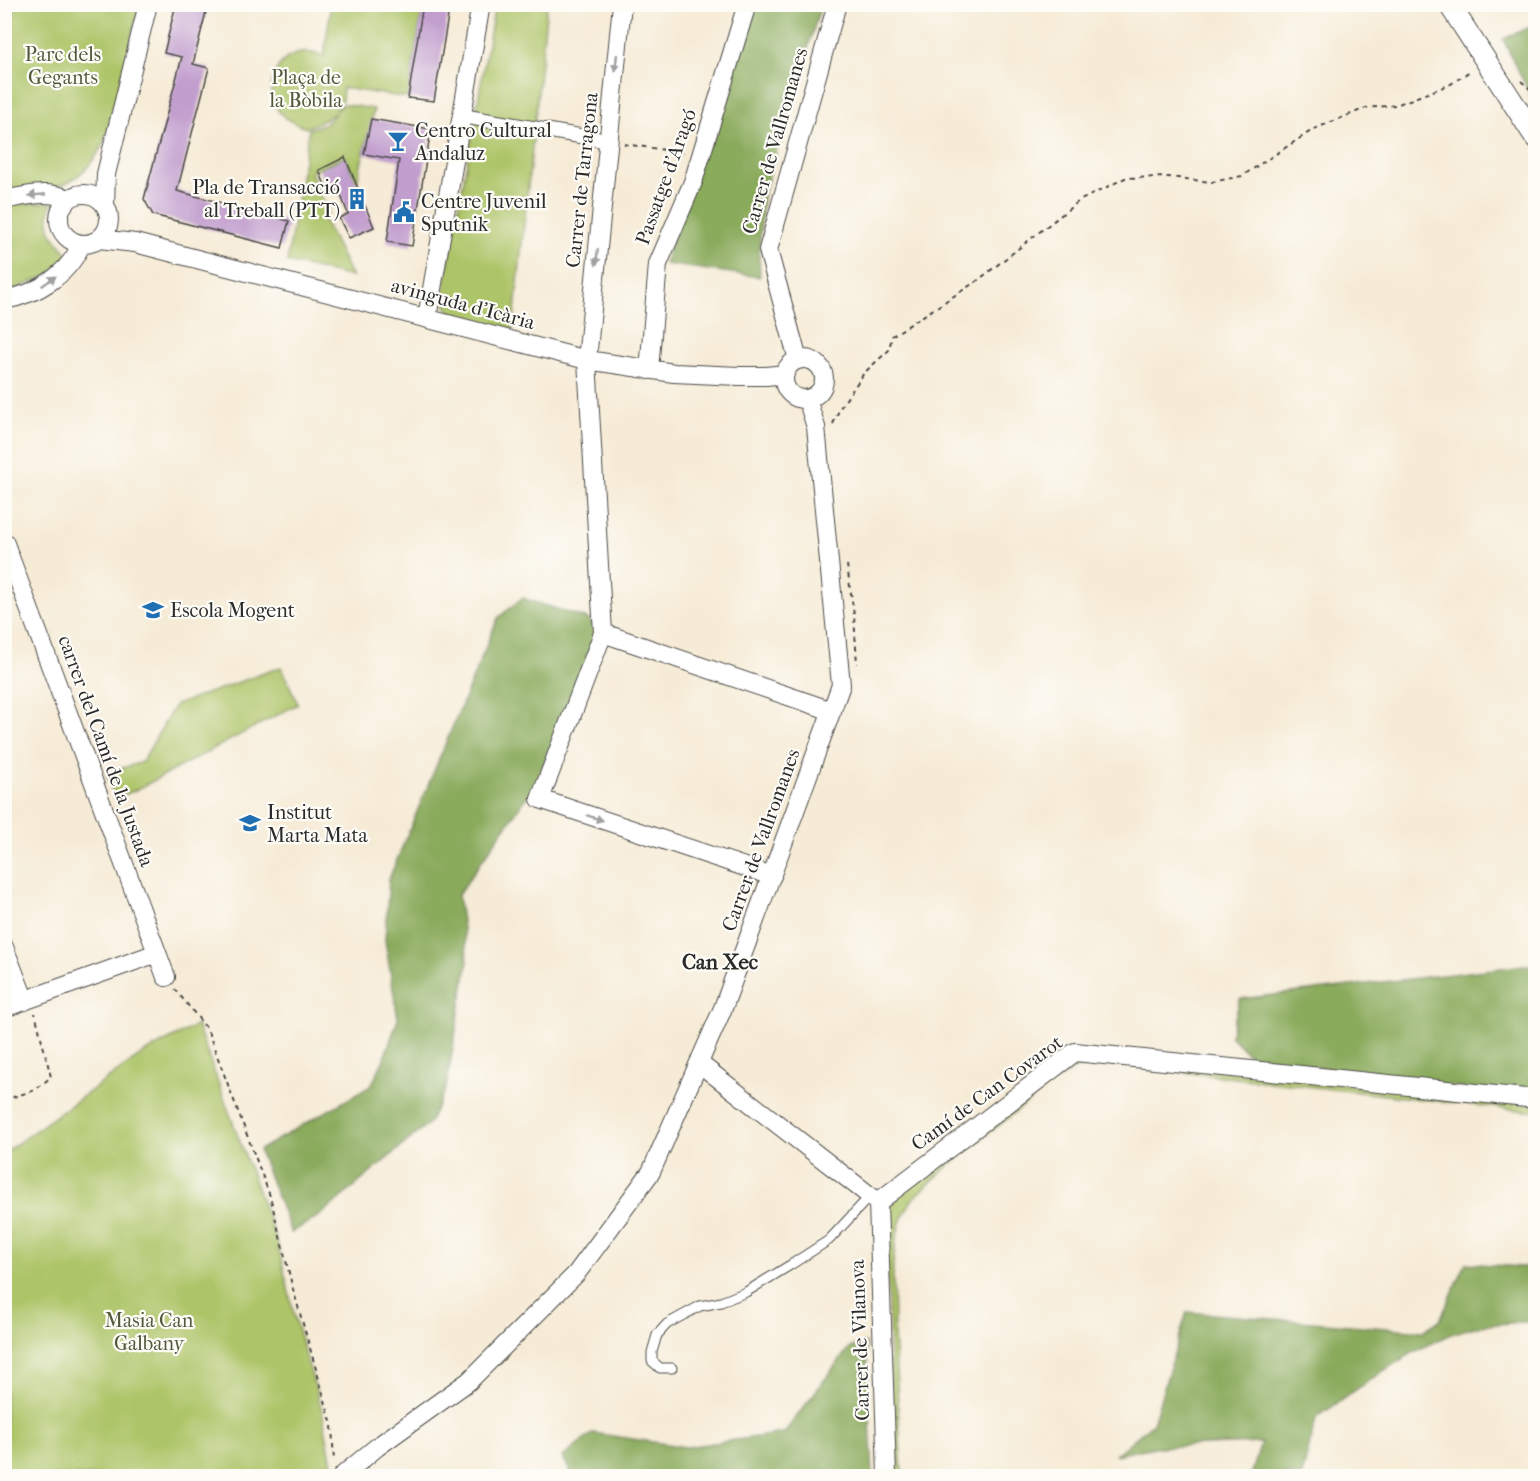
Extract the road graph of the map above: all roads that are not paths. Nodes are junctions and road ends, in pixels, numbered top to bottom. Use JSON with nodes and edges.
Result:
{"nodes":[{"id":1,"x":148,"y":4,"type":"edge"},
{"id":2,"x":482,"y":4,"type":"edge"},
{"id":3,"x":622,"y":4,"type":"edge"},
{"id":4,"x":747,"y":4,"type":"edge"},
{"id":5,"x":837,"y":4,"type":"edge"},
{"id":6,"x":1449,"y":4,"type":"edge"},
{"id":7,"x":462,"y":116,"type":"junction"},
{"id":8,"x":1536,"y":138,"type":"edge"},
{"id":9,"x":609,"y":141,"type":"junction"},
{"id":10,"x":106,"y":174,"type":"junction"},
{"id":11,"x":76,"y":196,"type":"junction"},
{"id":12,"x":4,"y":200,"type":"edge"},
{"id":13,"x":107,"y":211,"type":"junction"},
{"id":14,"x":99,"y":239,"type":"junction"},
{"id":15,"x":135,"y":243,"type":"junction"},
{"id":16,"x":81,"y":244,"type":"junction"},
{"id":17,"x":4,"y":300,"type":"edge"},
{"id":18,"x":427,"y":318,"type":"junction"},
{"id":19,"x":587,"y":360,"type":"junction"},
{"id":20,"x":798,"y":360,"type":"junction"},
{"id":21,"x":649,"y":370,"type":"junction"},
{"id":22,"x":785,"y":374,"type":"junction"},
{"id":23,"x":807,"y":399,"type":"junction"},
{"id":24,"x":4,"y":541,"type":"edge"},
{"id":25,"x":603,"y":633,"type":"junction"},
{"id":26,"x":832,"y":711,"type":"junction"},
{"id":27,"x":772,"y":876,"type":"junction"},
{"id":28,"x":4,"y":947,"type":"edge"},
{"id":29,"x":157,"y":953,"type":"junction"},
{"id":30,"x":166,"y":977,"type":"road end"},
{"id":31,"x":29,"y":999,"type":"junction"},
{"id":32,"x":4,"y":1008,"type":"edge"},
{"id":33,"x":700,"y":1064,"type":"junction"},
{"id":34,"x":1536,"y":1099,"type":"edge"},
{"id":35,"x":874,"y":1199,"type":"junction"},
{"id":36,"x":672,"y":1368,"type":"dead end"},
{"id":37,"x":338,"y":1471,"type":"edge"},
{"id":38,"x":887,"y":1476,"type":"edge"}],
"edges":[{"from":1,"to":10,"type":"street"},
{"from":2,"to":7,"type":"street"},
{"from":3,"to":9,"type":"street","name":"Carrer de Tarragona","one_way":true},
{"from":4,"to":21,"type":"street","name":"Passatge d'Aragó"},
{"from":5,"to":20,"type":"street","name":"Carrer de Vallromanes"},
{"from":6,"to":8,"type":"street"},
{"from":7,"to":9,"type":"street"},
{"from":7,"to":18,"type":"street"},
{"from":9,"to":19,"type":"street","name":"Carrer de Tarragona","one_way":true},
{"from":10,"to":11,"type":"street"},
{"from":10,"to":13,"type":"street"},
{"from":11,"to":12,"type":"street","one_way":true},
{"from":11,"to":13,"type":"street"},
{"from":11,"to":16,"type":"street"},
{"from":13,"to":14,"type":"street"},
{"from":13,"to":15,"type":"street"},
{"from":14,"to":15,"type":"street","name":"avinguda d'Icària"},
{"from":14,"to":16,"type":"street"},
{"from":15,"to":18,"type":"street","name":"avinguda d'Icària"},
{"from":17,"to":16,"type":"street","one_way":true},
{"from":18,"to":19,"type":"street","name":"avinguda d'Icària"},
{"from":19,"to":21,"type":"street","name":"avinguda d'Icària"},
{"from":19,"to":25,"type":"street","name":"Carrer de Tarragona"},
{"from":20,"to":22,"type":"street"},
{"from":20,"to":23,"type":"street"},
{"from":21,"to":22,"type":"street","name":"avinguda d'Icària"},
{"from":22,"to":23,"type":"street"},
{"from":23,"to":26,"type":"street","name":"Carrer de Vallromanes"},
{"from":24,"to":29,"type":"street","name":"carrer del Camí de la Justada"},
{"from":25,"to":26,"type":"street"},
{"from":25,"to":27,"type":"street","one_way":true},
{"from":26,"to":27,"type":"street","name":"Carrer de Vallromanes"},
{"from":27,"to":33,"type":"street","name":"Carrer de Vallromanes"},
{"from":28,"to":31,"type":"street"},
{"from":29,"to":30,"type":"street","name":"carrer del Camí de la Justada"},
{"from":29,"to":31,"type":"street"},
{"from":31,"to":32,"type":"street"},
{"from":33,"to":35,"type":"street"},
{"from":33,"to":37,"type":"street","name":"Carrer de Vallromanes"},
{"from":34,"to":35,"type":"street","name":"Camí de Can Covarot"},
{"from":35,"to":36,"type":"lane"},
{"from":35,"to":38,"type":"street","name":"Carrer de Vilanova"}]}
